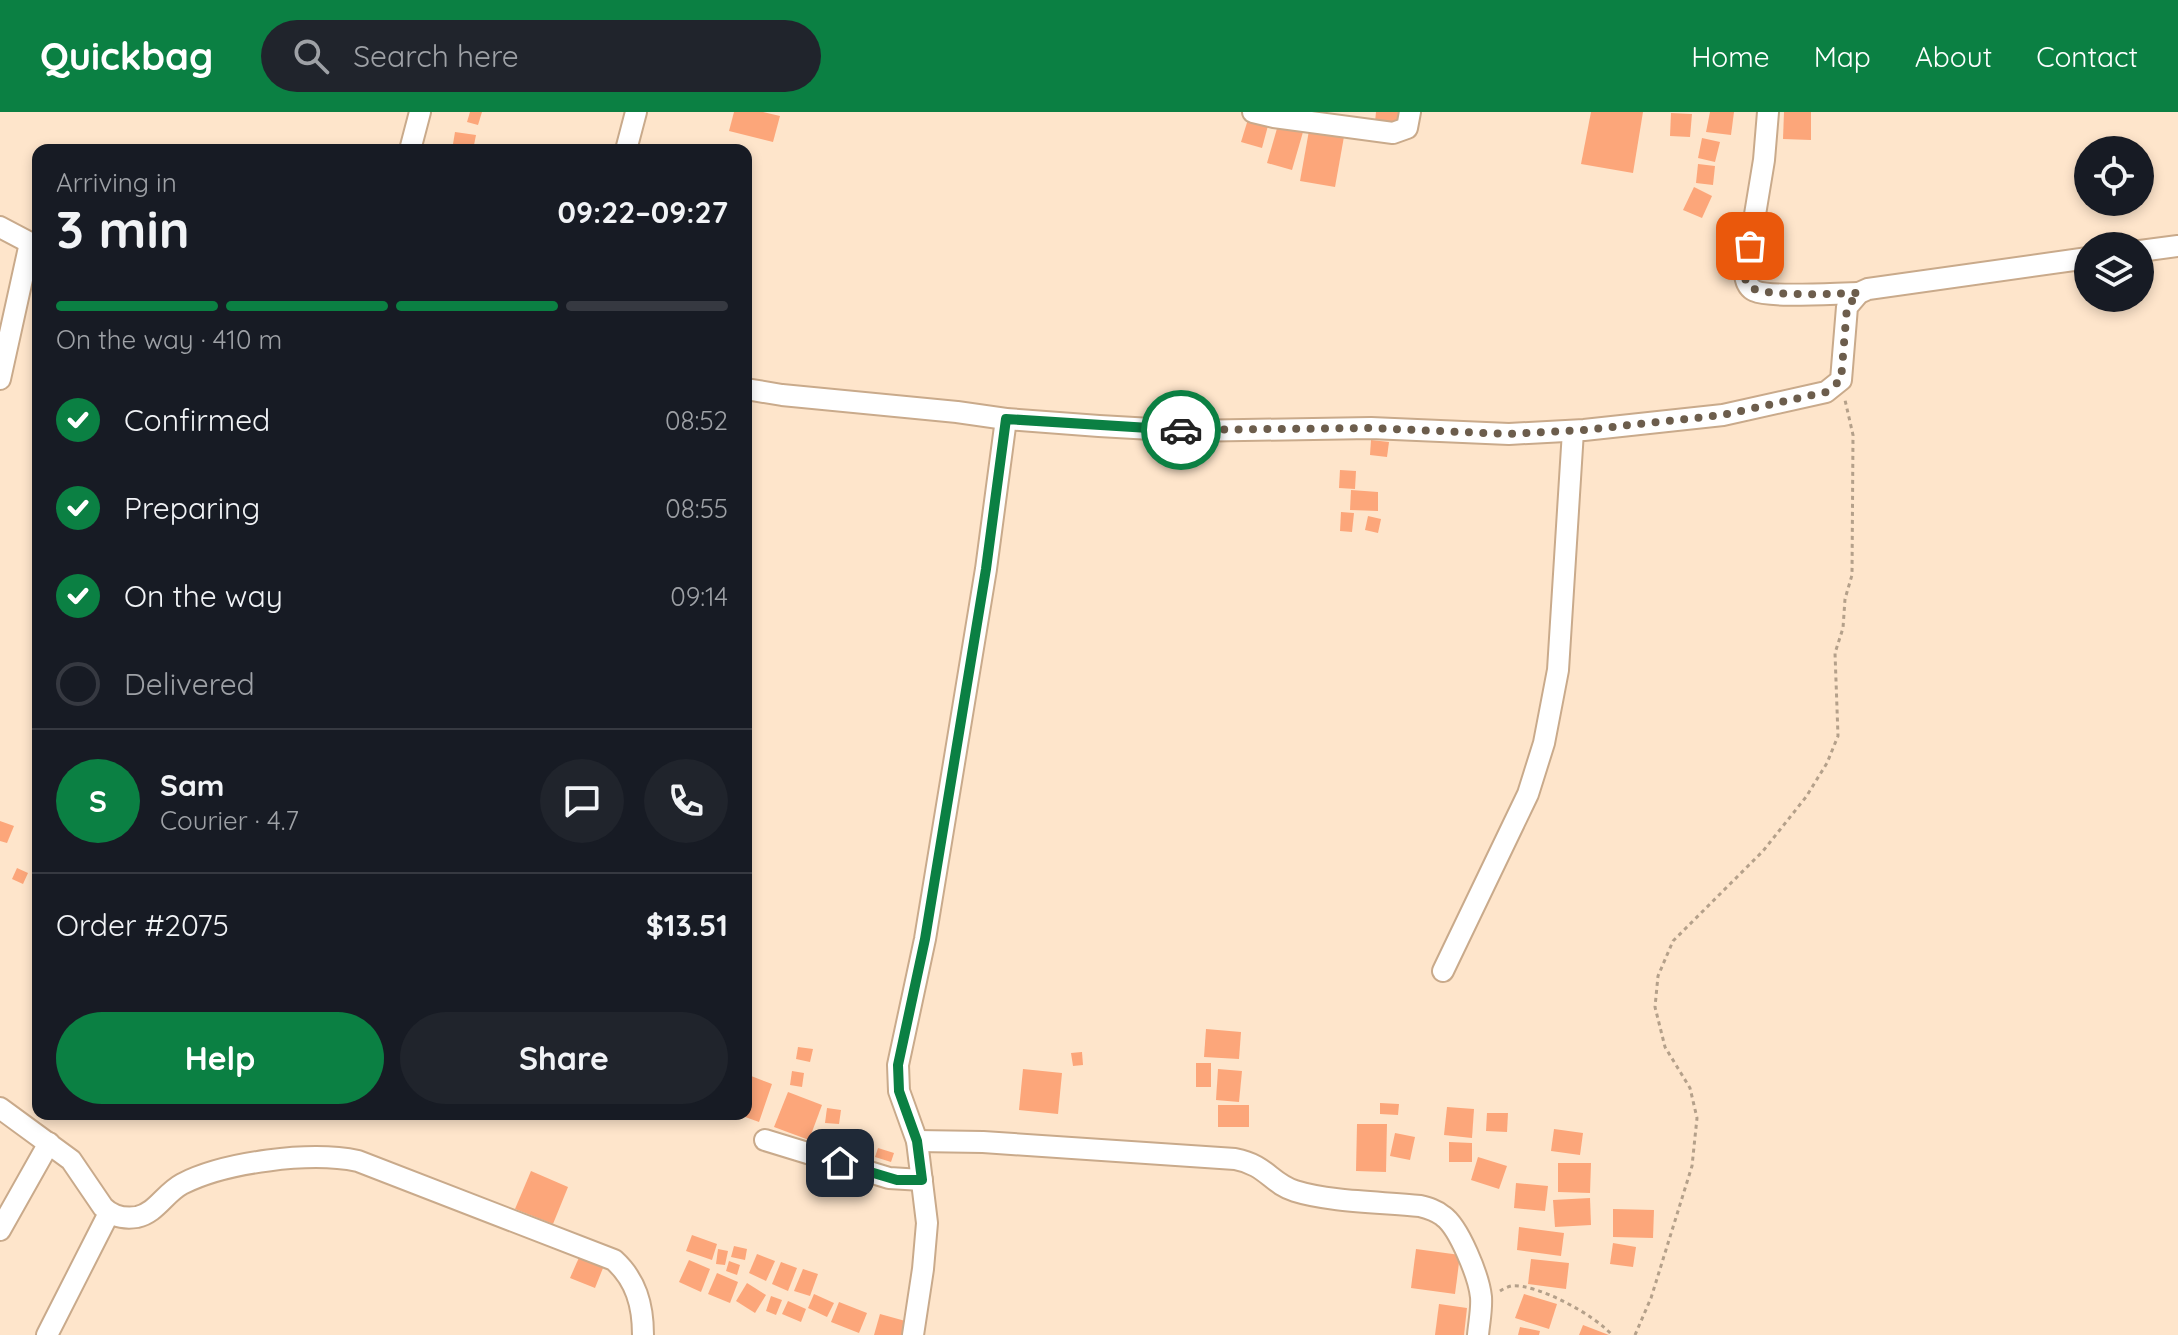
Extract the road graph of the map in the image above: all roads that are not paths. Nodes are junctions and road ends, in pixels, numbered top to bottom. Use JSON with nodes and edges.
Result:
{"nodes":[{"id":1,"x":420,"y":112,"type":"edge"},
{"id":2,"x":636,"y":112,"type":"edge"},
{"id":3,"x":1253,"y":112,"type":"edge"},
{"id":4,"x":1410,"y":112,"type":"edge"},
{"id":5,"x":1768,"y":112,"type":"edge"},
{"id":6,"x":1367,"y":121,"type":"edge"},
{"id":7,"x":412,"y":144,"type":"edge"},
{"id":8,"x":628,"y":144,"type":"edge"},
{"id":9,"x":0,"y":227,"type":"edge"},
{"id":10,"x":32,"y":244,"type":"edge"},
{"id":11,"x":2178,"y":246,"type":"edge"},
{"id":12,"x":2154,"y":249,"type":"edge"},
{"id":13,"x":32,"y":253,"type":"edge"},
{"id":14,"x":2074,"y":260,"type":"edge"},
{"id":15,"x":1859,"y":293,"type":"junction"},
{"id":16,"x":0,"y":379,"type":"edge"},
{"id":17,"x":752,"y":390,"type":"edge"},
{"id":18,"x":1006,"y":419,"type":"junction"},
{"id":19,"x":1573,"y":431,"type":"junction"},
{"id":20,"x":1443,"y":971,"type":"dead end"},
{"id":21,"x":0,"y":1108,"type":"edge"},
{"id":22,"x":765,"y":1140,"type":"dead end"},
{"id":23,"x":917,"y":1141,"type":"junction"},
{"id":24,"x":49,"y":1143,"type":"junction"},
{"id":25,"x":922,"y":1180,"type":"junction"},
{"id":26,"x":109,"y":1213,"type":"junction"},
{"id":27,"x":0,"y":1230,"type":"edge"},
{"id":28,"x":47,"y":1335,"type":"edge"},
{"id":29,"x":643,"y":1335,"type":"edge"},
{"id":30,"x":913,"y":1335,"type":"edge"},
{"id":31,"x":1478,"y":1335,"type":"edge"}],
"edges":[{"from":1,"to":7,"type":"street"},
{"from":2,"to":8,"type":"street"},
{"from":3,"to":6,"type":"street"},
{"from":4,"to":6,"type":"street"},
{"from":5,"to":15,"type":"street"},
{"from":9,"to":10,"type":"street"},
{"from":11,"to":12,"type":"street"},
{"from":13,"to":16,"type":"street"},
{"from":14,"to":15,"type":"street"},
{"from":15,"to":19,"type":"street"},
{"from":17,"to":18,"type":"street"},
{"from":18,"to":19,"type":"street"},
{"from":18,"to":23,"type":"street"},
{"from":19,"to":20,"type":"street"},
{"from":21,"to":24,"type":"street"},
{"from":22,"to":25,"type":"street"},
{"from":23,"to":25,"type":"street"},
{"from":23,"to":31,"type":"street"},
{"from":24,"to":26,"type":"street"},
{"from":24,"to":27,"type":"street"},
{"from":25,"to":30,"type":"street"},
{"from":26,"to":28,"type":"street"},
{"from":26,"to":29,"type":"street"}]}
